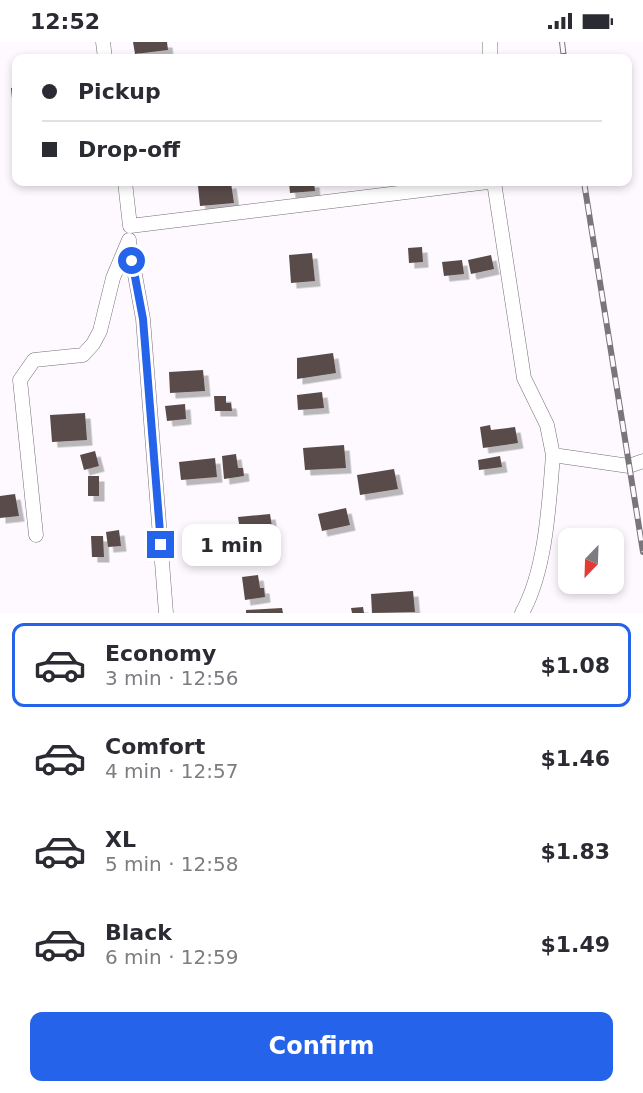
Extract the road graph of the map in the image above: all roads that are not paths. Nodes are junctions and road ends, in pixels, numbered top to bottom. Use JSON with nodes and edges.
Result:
{"nodes":[{"id":1,"x":125,"y":186,"type":"edge"},
{"id":2,"x":455,"y":186,"type":"edge"},
{"id":3,"x":495,"y":186,"type":"edge"},
{"id":4,"x":130,"y":226,"type":"junction"},
{"id":5,"x":129,"y":242,"type":"junction"},
{"id":6,"x":553,"y":455,"type":"junction"},
{"id":7,"x":643,"y":461,"type":"edge"},
{"id":8,"x":36,"y":535,"type":"dead end"},
{"id":9,"x":166,"y":613,"type":"edge"},
{"id":10,"x":522,"y":613,"type":"edge"}],
"edges":[{"from":1,"to":4,"type":"street"},
{"from":2,"to":4,"type":"street"},
{"from":3,"to":6,"type":"street"},
{"from":4,"to":5,"type":"street"},
{"from":5,"to":8,"type":"street"},
{"from":5,"to":9,"type":"street"},
{"from":6,"to":7,"type":"street"},
{"from":6,"to":10,"type":"street"}]}
